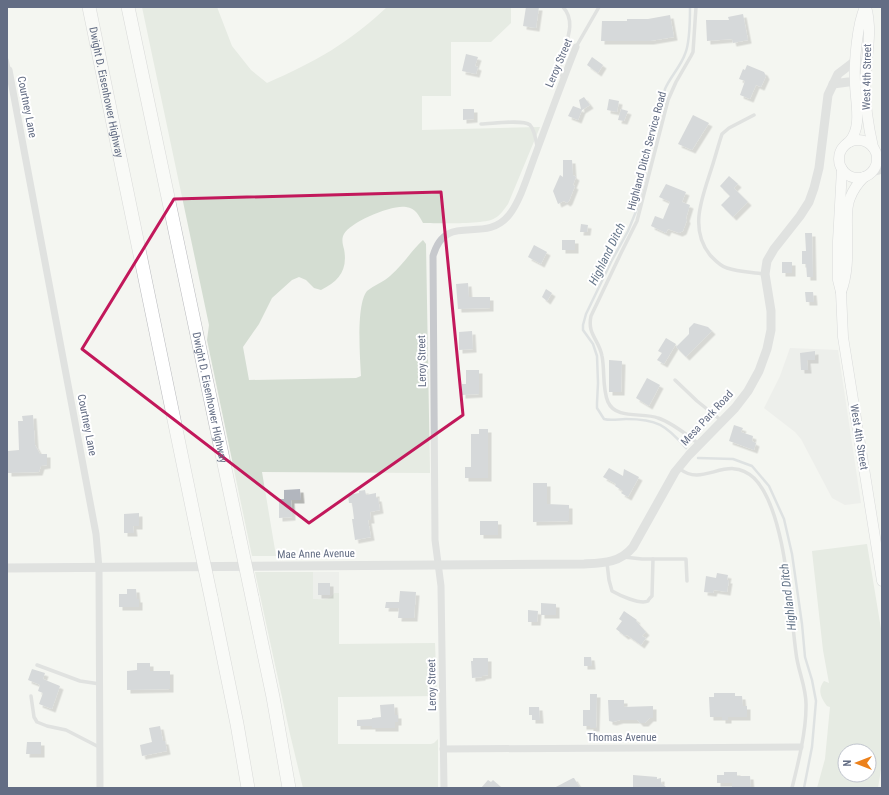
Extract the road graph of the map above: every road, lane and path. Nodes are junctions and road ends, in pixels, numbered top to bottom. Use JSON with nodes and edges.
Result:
{"nodes":[{"id":1,"x":89,"y":7,"type":"edge"},
{"id":2,"x":128,"y":7,"type":"edge"},
{"id":3,"x":563,"y":7,"type":"edge"},
{"id":4,"x":599,"y":7,"type":"edge"},
{"id":5,"x":696,"y":7,"type":"edge"},
{"id":6,"x":866,"y":7,"type":"edge"},
{"id":7,"x":576,"y":47,"type":"joint"},
{"id":8,"x":7,"y":60,"type":"edge"},
{"id":9,"x":855,"y":61,"type":"junction"},
{"id":10,"x":9,"y":70,"type":"joint"},
{"id":11,"x":564,"y":79,"type":"junction"},
{"id":12,"x":854,"y":82,"type":"junction"},
{"id":13,"x":865,"y":82,"type":"junction"},
{"id":14,"x":833,"y":84,"type":"junction"},
{"id":15,"x":754,"y":115,"type":"dead end"},
{"id":16,"x":481,"y":124,"type":"dead end"},
{"id":17,"x":849,"y":142,"type":"junction"},
{"id":18,"x":538,"y":147,"type":"junction"},
{"id":19,"x":877,"y":151,"type":"edge"},
{"id":20,"x":842,"y":169,"type":"junction"},
{"id":21,"x":882,"y":170,"type":"edge"},
{"id":22,"x":867,"y":175,"type":"junction"},
{"id":23,"x":765,"y":274,"type":"junction"},
{"id":24,"x":841,"y":292,"type":"junction"},
{"id":25,"x":675,"y":380,"type":"dead end"},
{"id":26,"x":723,"y":421,"type":"junction"},
{"id":27,"x":700,"y":444,"type":"junction"},
{"id":28,"x":678,"y":468,"type":"junction"},
{"id":29,"x":623,"y":556,"type":"junction"},
{"id":30,"x":653,"y":559,"type":"junction"},
{"id":31,"x":607,"y":562,"type":"junction"},
{"id":32,"x":439,"y":565,"type":"junction"},
{"id":33,"x":7,"y":568,"type":"edge"},
{"id":34,"x":98,"y":568,"type":"junction"},
{"id":35,"x":687,"y":581,"type":"dead end"},
{"id":36,"x":882,"y":581,"type":"edge"},
{"id":37,"x":37,"y":665,"type":"dead end"},
{"id":38,"x":100,"y":684,"type":"junction"},
{"id":39,"x":31,"y":696,"type":"dead end"},
{"id":40,"x":100,"y":747,"type":"junction"},
{"id":41,"x":800,"y":748,"type":"junction"},
{"id":42,"x":443,"y":750,"type":"junction"},
{"id":43,"x":100,"y":788,"type":"edge"},
{"id":44,"x":248,"y":788,"type":"edge"},
{"id":45,"x":289,"y":788,"type":"edge"},
{"id":46,"x":444,"y":788,"type":"edge"},
{"id":47,"x":792,"y":788,"type":"edge"}],
"edges":[{"from":1,"to":44,"type":"highway","name":"Dwight D. Eisenhower Highway","bridge":true},
{"from":2,"to":45,"type":"highway","name":"Dwight D. Eisenhower Highway","bridge":true},
{"from":3,"to":11,"type":"lane"},
{"from":4,"to":7,"type":"lane","name":"Leroy Street"},
{"from":5,"to":27,"type":"lane","name":"Highland Ditch Service Road"},
{"from":6,"to":9,"type":"main road","name":"West 4th Street"},
{"from":6,"to":13,"type":"main road","name":"West 4th Street"},
{"from":7,"to":11,"type":"street","name":"Leroy Street"},
{"from":8,"to":10,"type":"lane"},
{"from":9,"to":12,"type":"main road","name":"West 4th Street"},
{"from":9,"to":13,"type":"main road"},
{"from":9,"to":14,"type":"street","name":"Mesa Park Road"},
{"from":10,"to":34,"type":"street","name":"Courtney Lane"},
{"from":11,"to":18,"type":"street","name":"Leroy Street"},
{"from":12,"to":14,"type":"street"},
{"from":12,"to":17,"type":"main road","name":"West 4th Street"},
{"from":13,"to":19,"type":"main road","name":"West 4th Street"},
{"from":14,"to":23,"type":"street","name":"Mesa Park Road"},
{"from":15,"to":23,"type":"lane"},
{"from":16,"to":18,"type":"lane"},
{"from":17,"to":19,"type":"main road"},
{"from":17,"to":20,"type":"main road"},
{"from":18,"to":32,"type":"street","name":"Leroy Street"},
{"from":19,"to":22,"type":"main road"},
{"from":20,"to":22,"type":"main road"},
{"from":20,"to":24,"type":"main road","name":"West 4th Street"},
{"from":21,"to":22,"type":"street"},
{"from":22,"to":24,"type":"main road","name":"West 4th Street"},
{"from":23,"to":26,"type":"street","name":"Mesa Park Road"},
{"from":24,"to":36,"type":"main road","name":"West 4th Street"},
{"from":25,"to":26,"type":"lane"},
{"from":26,"to":27,"type":"street","name":"Mesa Park Road"},
{"from":27,"to":28,"type":"street","name":"Mesa Park Road"},
{"from":28,"to":29,"type":"street","name":"Mesa Park Road"},
{"from":28,"to":41,"type":"lane"},
{"from":29,"to":30,"type":"lane"},
{"from":29,"to":31,"type":"street","name":"Mae Anne Avenue"},
{"from":30,"to":31,"type":"lane"},
{"from":30,"to":35,"type":"lane"},
{"from":31,"to":32,"type":"street","name":"Mae Anne Avenue"},
{"from":32,"to":34,"type":"street","name":"Mae Anne Avenue"},
{"from":32,"to":42,"type":"street","name":"Leroy Street"},
{"from":33,"to":34,"type":"street","name":"Mae Anne Avenue"},
{"from":34,"to":38,"type":"street","name":"Courtney Lane"},
{"from":37,"to":38,"type":"lane"},
{"from":38,"to":40,"type":"street","name":"Courtney Lane"},
{"from":39,"to":40,"type":"lane"},
{"from":40,"to":43,"type":"street","name":"Courtney Lane"},
{"from":41,"to":42,"type":"street","name":"Thomas Avenue"},
{"from":41,"to":47,"type":"lane"},
{"from":42,"to":46,"type":"street","name":"Leroy Street"}]}
